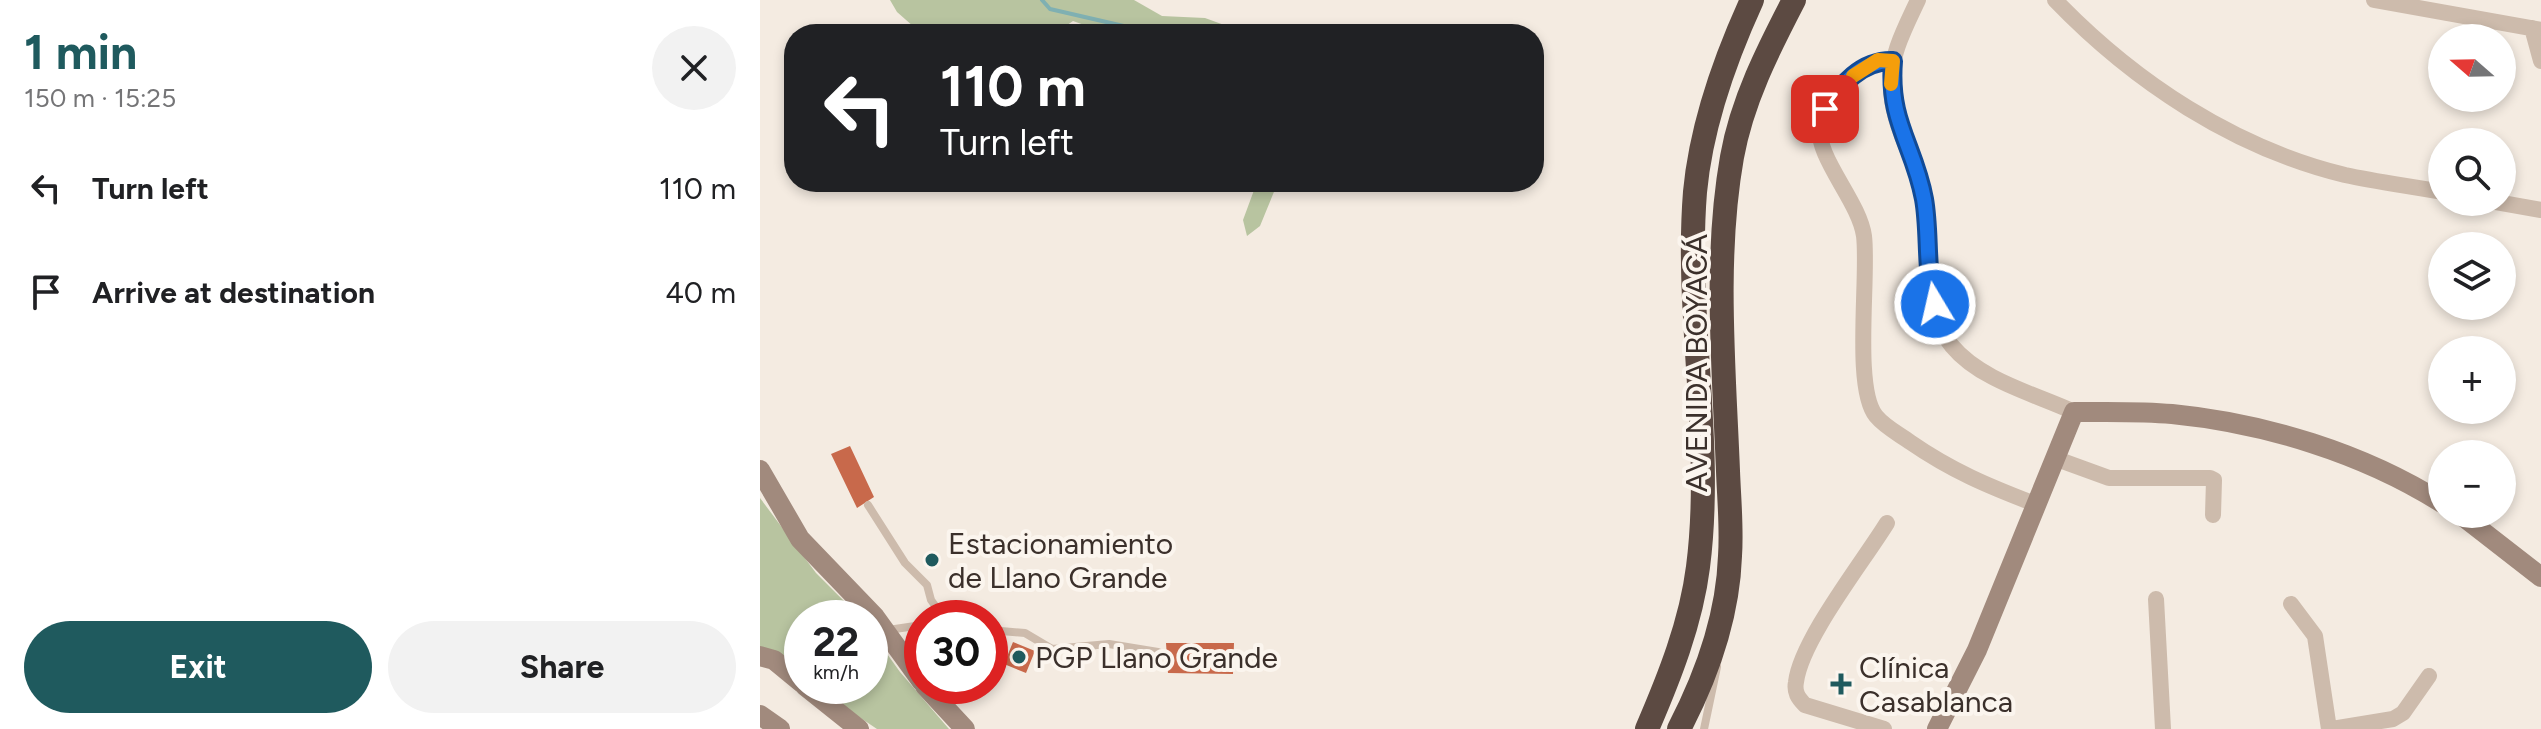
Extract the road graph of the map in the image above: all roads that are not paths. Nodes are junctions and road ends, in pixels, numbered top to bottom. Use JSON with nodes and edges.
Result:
{"nodes":[{"id":1,"x":1752,"y":0,"type":"edge"},
{"id":2,"x":1794,"y":0,"type":"edge"},
{"id":3,"x":1918,"y":0,"type":"edge"},
{"id":4,"x":2055,"y":0,"type":"edge"},
{"id":5,"x":2374,"y":0,"type":"edge"},
{"id":6,"x":2536,"y":29,"type":"edge"},
{"id":7,"x":1893,"y":61,"type":"junction"},
{"id":8,"x":2541,"y":61,"type":"edge"},
{"id":9,"x":2428,"y":190,"type":"edge"},
{"id":10,"x":2516,"y":206,"type":"edge"},
{"id":11,"x":2541,"y":210,"type":"edge"},
{"id":12,"x":2074,"y":412,"type":"junction"},
{"id":13,"x":2054,"y":458,"type":"junction"},
{"id":14,"x":760,"y":470,"type":"edge"},
{"id":15,"x":2428,"y":496,"type":"edge"},
{"id":16,"x":2035,"y":504,"type":"junction"},
{"id":17,"x":868,"y":505,"type":"dead end"},
{"id":18,"x":2213,"y":515,"type":"dead end"},
{"id":19,"x":1887,"y":523,"type":"dead end"},
{"id":20,"x":2478,"y":528,"type":"edge"},
{"id":21,"x":2541,"y":577,"type":"edge"},
{"id":22,"x":2156,"y":599,"type":"dead end"},
{"id":23,"x":856,"y":600,"type":"edge"},
{"id":24,"x":931,"y":600,"type":"edge"},
{"id":25,"x":2291,"y":604,"type":"dead end"},
{"id":26,"x":1723,"y":609,"type":"junction"},
{"id":27,"x":1008,"y":632,"type":"edge"},
{"id":28,"x":888,"y":637,"type":"edge"},
{"id":29,"x":1158,"y":652,"type":"dead end"},
{"id":30,"x":760,"y":656,"type":"edge"},
{"id":31,"x":904,"y":658,"type":"edge"},
{"id":32,"x":784,"y":668,"type":"edge"},
{"id":33,"x":2429,"y":676,"type":"dead end"},
{"id":34,"x":828,"y":704,"type":"edge"},
{"id":35,"x":942,"y":704,"type":"edge"},
{"id":36,"x":760,"y":715,"type":"edge"},
{"id":37,"x":2354,"y":727,"type":"edge"},
{"id":38,"x":780,"y":729,"type":"edge"},
{"id":39,"x":859,"y":729,"type":"edge"},
{"id":40,"x":965,"y":729,"type":"edge"},
{"id":41,"x":1647,"y":729,"type":"edge"},
{"id":42,"x":1679,"y":729,"type":"edge"},
{"id":43,"x":1704,"y":729,"type":"edge"},
{"id":44,"x":1884,"y":729,"type":"edge"},
{"id":45,"x":1937,"y":729,"type":"edge"},
{"id":46,"x":2163,"y":729,"type":"edge"},
{"id":47,"x":2330,"y":729,"type":"edge"}],
"edges":[{"from":1,"to":41,"type":"highway","name":"AVENIDA BOYACÁ"},
{"from":2,"to":26,"type":"highway","name":"AVENIDA BOYACÁ"},
{"from":3,"to":7,"type":"street"},
{"from":4,"to":9,"type":"street"},
{"from":5,"to":6,"type":"street"},
{"from":6,"to":8,"type":"street"},
{"from":7,"to":12,"type":"street"},
{"from":7,"to":16,"type":"street"},
{"from":10,"to":11,"type":"street"},
{"from":12,"to":13,"type":"main road"},
{"from":12,"to":15,"type":"main road"},
{"from":13,"to":16,"type":"main road"},
{"from":13,"to":18,"type":"street"},
{"from":14,"to":23,"type":"main road"},
{"from":16,"to":45,"type":"main road"},
{"from":17,"to":24,"type":"lane"},
{"from":19,"to":44,"type":"street"},
{"from":20,"to":21,"type":"main road"},
{"from":22,"to":46,"type":"street"},
{"from":25,"to":47,"type":"street"},
{"from":26,"to":42,"type":"highway","name":"AVENIDA BOYACÁ"},
{"from":26,"to":43,"type":"lane"},
{"from":27,"to":29,"type":"lane"},
{"from":28,"to":31,"type":"main road"},
{"from":30,"to":32,"type":"main road"},
{"from":33,"to":37,"type":"street"},
{"from":34,"to":39,"type":"main road"},
{"from":35,"to":40,"type":"main road"},
{"from":36,"to":38,"type":"main road"},
{"from":37,"to":47,"type":"street"}]}
